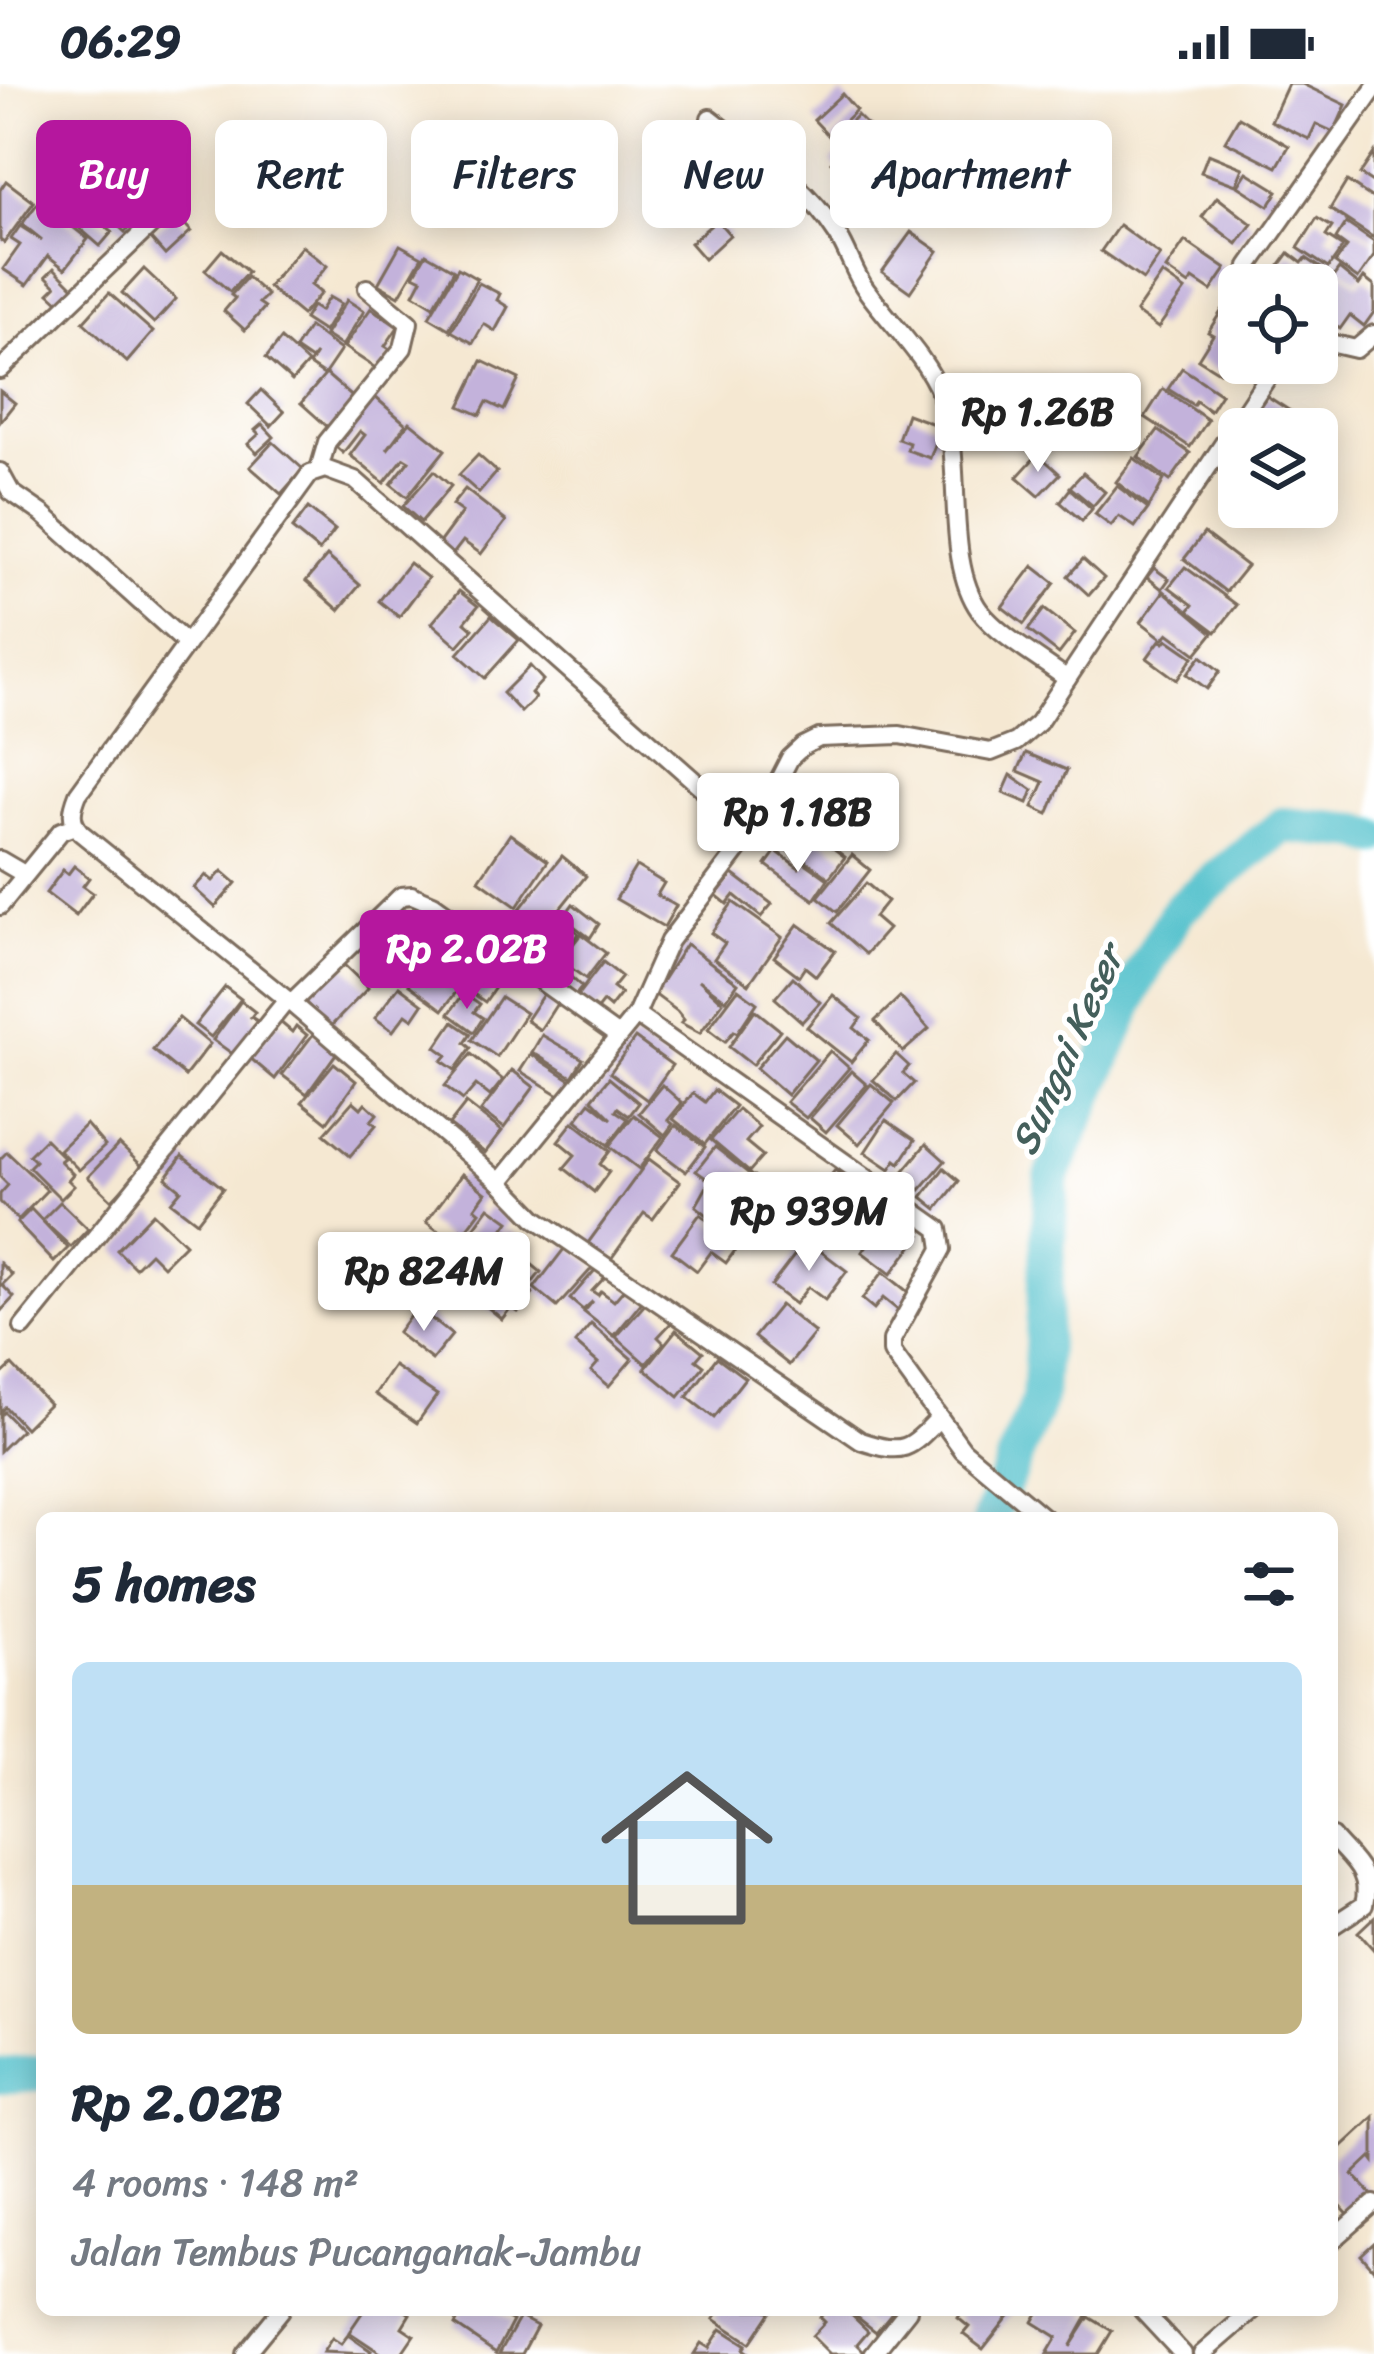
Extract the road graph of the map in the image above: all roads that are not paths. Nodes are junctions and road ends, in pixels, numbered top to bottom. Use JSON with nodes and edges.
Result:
{"nodes":[{"id":1,"x":1374,"y":89,"type":"edge"},
{"id":2,"x":710,"y":118,"type":"dead end"},
{"id":3,"x":149,"y":228,"type":"edge"},
{"id":4,"x":1250,"y":264,"type":"edge"},
{"id":5,"x":367,"y":288,"type":"dead end"},
{"id":6,"x":1374,"y":334,"type":"edge"},
{"id":7,"x":1338,"y":345,"type":"edge"},
{"id":8,"x":0,"y":370,"type":"edge"},
{"id":9,"x":1263,"y":384,"type":"edge"},
{"id":10,"x":319,"y":469,"type":"junction"},
{"id":11,"x":0,"y":472,"type":"edge"},
{"id":12,"x":188,"y":644,"type":"junction"},
{"id":13,"x":1066,"y":679,"type":"junction"},
{"id":14,"x":74,"y":826,"type":"junction"},
{"id":15,"x":752,"y":832,"type":"junction"},
{"id":16,"x":0,"y":860,"type":"edge"},
{"id":17,"x":23,"y":874,"type":"junction"},
{"id":18,"x":0,"y":906,"type":"edge"},
{"id":19,"x":289,"y":1002,"type":"junction"},
{"id":20,"x":636,"y":1015,"type":"junction"},
{"id":21,"x":618,"y":1036,"type":"junction"},
{"id":22,"x":500,"y":1182,"type":"junction"},
{"id":23,"x":22,"y":1328,"type":"dead end"},
{"id":24,"x":939,"y":1418,"type":"junction"},
{"id":25,"x":1037,"y":1512,"type":"edge"},
{"id":26,"x":1338,"y":1844,"type":"edge"},
{"id":27,"x":1369,"y":1901,"type":"edge"},
{"id":28,"x":1338,"y":1922,"type":"edge"},
{"id":29,"x":1374,"y":2204,"type":"edge"},
{"id":30,"x":1338,"y":2236,"type":"edge"},
{"id":31,"x":276,"y":2316,"type":"edge"},
{"id":32,"x":901,"y":2316,"type":"edge"},
{"id":33,"x":1148,"y":2316,"type":"edge"},
{"id":34,"x":1246,"y":2316,"type":"edge"},
{"id":35,"x":245,"y":2354,"type":"edge"},
{"id":36,"x":873,"y":2354,"type":"edge"},
{"id":37,"x":1183,"y":2354,"type":"edge"},
{"id":38,"x":1202,"y":2354,"type":"edge"}],
"edges":[{"from":1,"to":4,"type":"street"},
{"from":2,"to":13,"type":"street"},
{"from":3,"to":8,"type":"street"},
{"from":5,"to":10,"type":"street"},
{"from":6,"to":7,"type":"street"},
{"from":9,"to":13,"type":"street"},
{"from":10,"to":12,"type":"street"},
{"from":10,"to":15,"type":"street"},
{"from":11,"to":12,"type":"street"},
{"from":12,"to":14,"type":"street"},
{"from":13,"to":15,"type":"street"},
{"from":14,"to":17,"type":"street"},
{"from":14,"to":19,"type":"street"},
{"from":15,"to":20,"type":"street"},
{"from":16,"to":17,"type":"street"},
{"from":17,"to":18,"type":"street"},
{"from":19,"to":21,"type":"street"},
{"from":19,"to":22,"type":"street"},
{"from":19,"to":23,"type":"street"},
{"from":20,"to":21,"type":"street"},
{"from":20,"to":24,"type":"street"},
{"from":21,"to":22,"type":"street"},
{"from":22,"to":24,"type":"street"},
{"from":24,"to":25,"type":"street"},
{"from":26,"to":27,"type":"street"},
{"from":27,"to":28,"type":"street"},
{"from":29,"to":30,"type":"street"},
{"from":31,"to":35,"type":"street"},
{"from":32,"to":36,"type":"street"},
{"from":33,"to":37,"type":"street"},
{"from":34,"to":38,"type":"street"}]}
